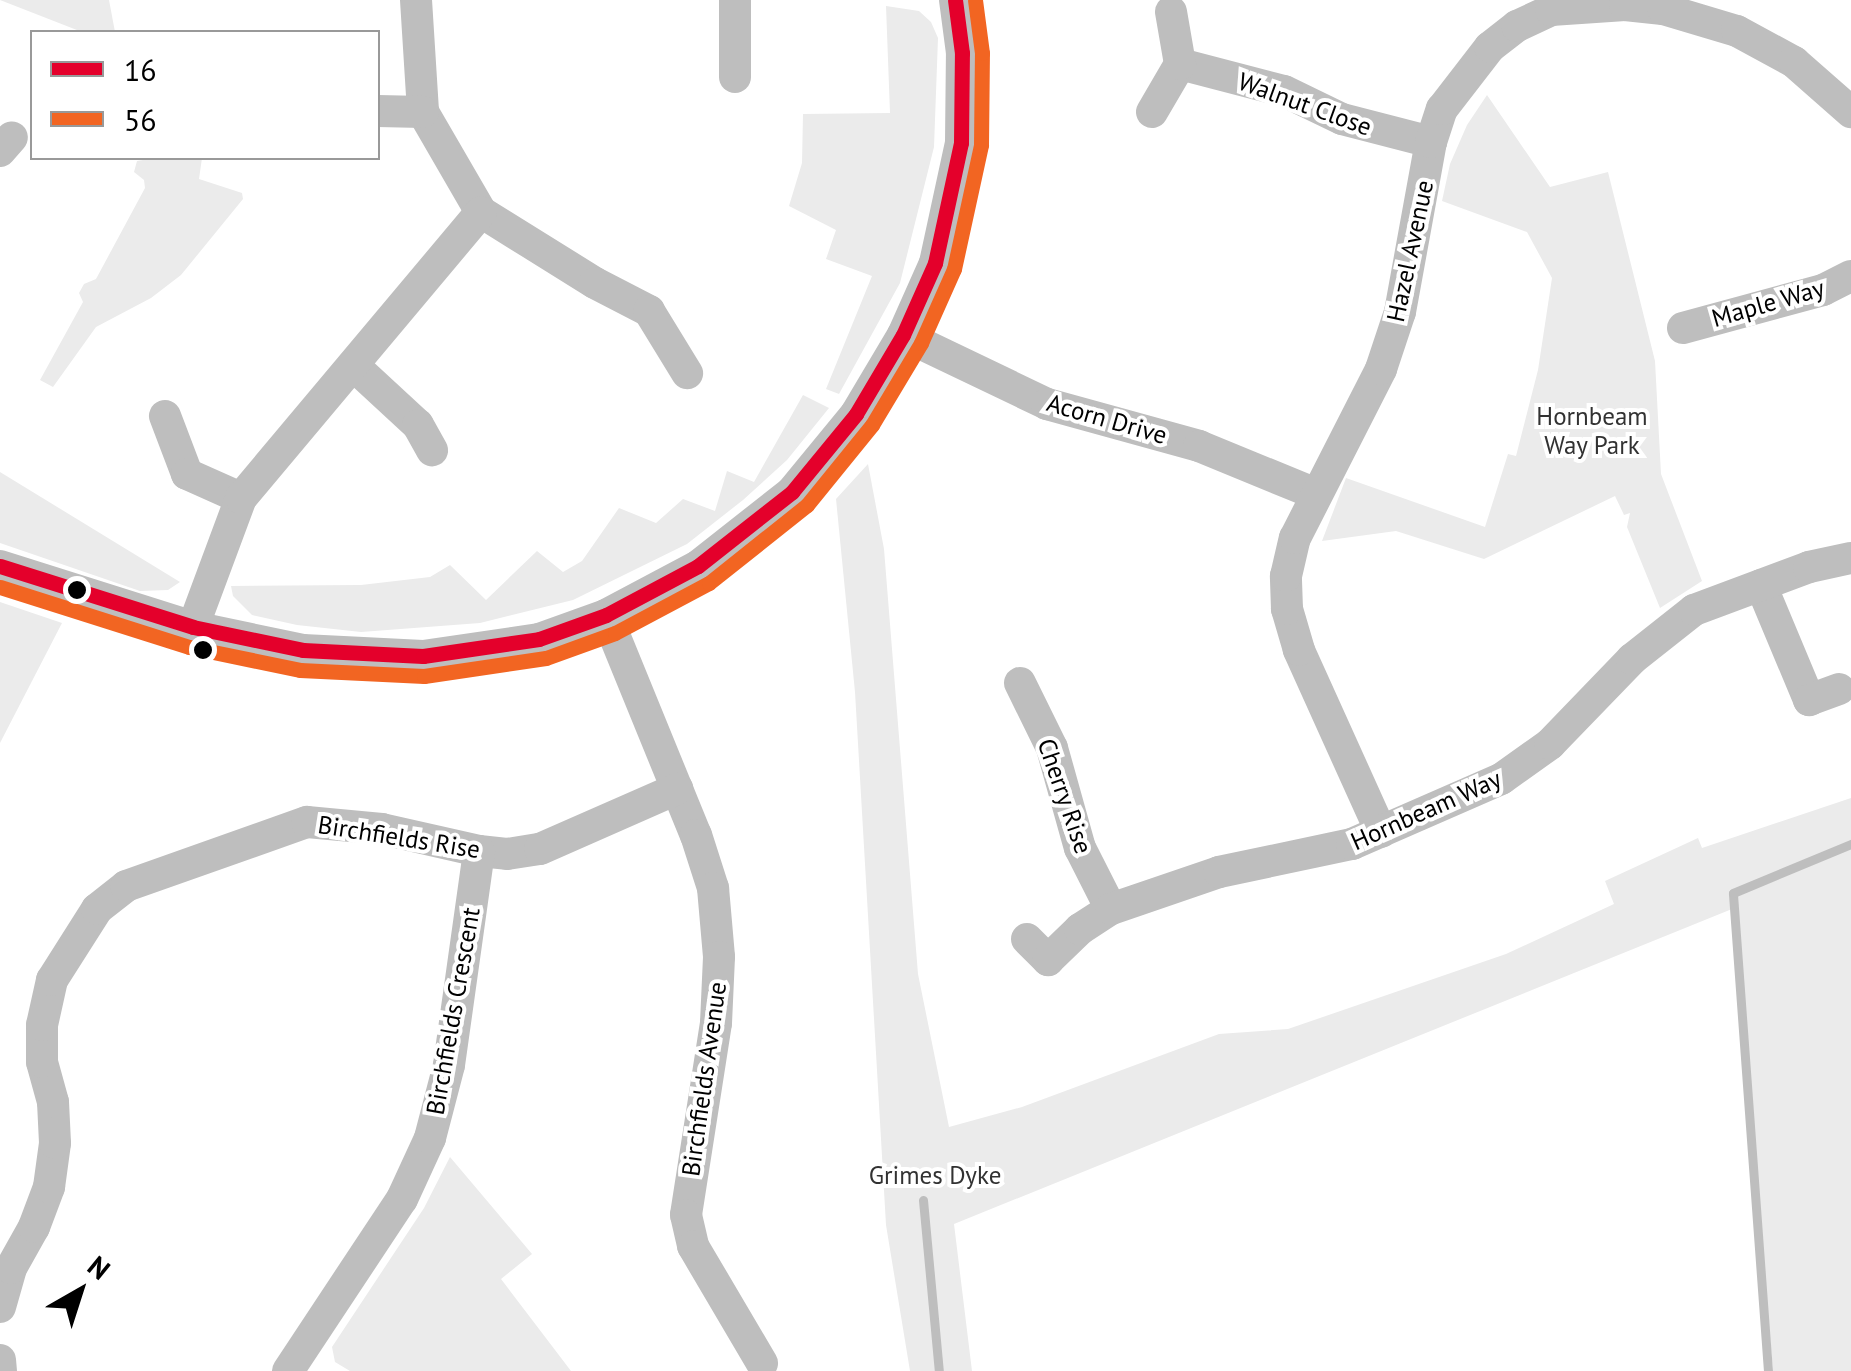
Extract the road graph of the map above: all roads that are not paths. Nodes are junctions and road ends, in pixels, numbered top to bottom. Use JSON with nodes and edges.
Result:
{"nodes":[{"id":1,"x":416,"y":0,"type":"edge"},
{"id":2,"x":735,"y":0,"type":"edge"},
{"id":3,"x":955,"y":0,"type":"edge"},
{"id":4,"x":1549,"y":5,"type":"edge"},
{"id":5,"x":1171,"y":12,"type":"dead end"},
{"id":6,"x":1180,"y":64,"type":"junction"},
{"id":7,"x":736,"y":77,"type":"dead end"},
{"id":8,"x":380,"y":111,"type":"edge"},
{"id":9,"x":424,"y":112,"type":"junction"},
{"id":10,"x":1152,"y":112,"type":"dead end"},
{"id":11,"x":1851,"y":112,"type":"edge"},
{"id":12,"x":1431,"y":142,"type":"junction"},
{"id":13,"x":481,"y":212,"type":"junction"},
{"id":14,"x":1851,"y":276,"type":"edge"},
{"id":15,"x":1684,"y":328,"type":"dead end"},
{"id":16,"x":903,"y":335,"type":"junction"},
{"id":17,"x":353,"y":365,"type":"junction"},
{"id":18,"x":688,"y":372,"type":"dead end"},
{"id":19,"x":165,"y":416,"type":"dead end"},
{"id":20,"x":432,"y":450,"type":"dead end"},
{"id":21,"x":1316,"y":494,"type":"junction"},
{"id":22,"x":241,"y":498,"type":"junction"},
{"id":23,"x":1851,"y":558,"type":"edge"},
{"id":24,"x":0,"y":566,"type":"edge"},
{"id":25,"x":1761,"y":586,"type":"junction"},
{"id":26,"x":606,"y":616,"type":"junction"},
{"id":27,"x":193,"y":627,"type":"junction"},
{"id":28,"x":1020,"y":684,"type":"dead end"},
{"id":29,"x":1839,"y":689,"type":"dead end"},
{"id":30,"x":677,"y":789,"type":"junction"},
{"id":31,"x":1380,"y":832,"type":"junction"},
{"id":32,"x":479,"y":851,"type":"junction"},
{"id":33,"x":1111,"y":909,"type":"junction"},
{"id":34,"x":1026,"y":939,"type":"dead end"},
{"id":35,"x":0,"y":1307,"type":"edge"},
{"id":36,"x":0,"y":1360,"type":"edge"},
{"id":37,"x":762,"y":1364,"type":"dead end"},
{"id":38,"x":303,"y":1365,"type":"edge"},
{"id":39,"x":1,"y":1371,"type":"edge"}],
"edges":[{"from":1,"to":9,"type":"street"},
{"from":2,"to":7,"type":"street"},
{"from":3,"to":16,"type":"street"},
{"from":4,"to":11,"type":"street","name":"Hazel Avenue"},
{"from":4,"to":12,"type":"street","name":"Hazel Avenue"},
{"from":5,"to":6,"type":"street"},
{"from":6,"to":10,"type":"street"},
{"from":6,"to":12,"type":"street","name":"Walnut Close"},
{"from":8,"to":9,"type":"street"},
{"from":9,"to":13,"type":"street"},
{"from":12,"to":21,"type":"street","name":"Hazel Avenue"},
{"from":13,"to":17,"type":"street"},
{"from":13,"to":18,"type":"street"},
{"from":14,"to":15,"type":"street","name":"Maple Way"},
{"from":16,"to":21,"type":"street","name":"Acorn Drive"},
{"from":16,"to":26,"type":"street"},
{"from":17,"to":20,"type":"street"},
{"from":17,"to":22,"type":"street"},
{"from":19,"to":22,"type":"street"},
{"from":21,"to":31,"type":"street","name":"Hazel Avenue"},
{"from":22,"to":27,"type":"street"},
{"from":23,"to":25,"type":"street","name":"Hornbeam Way"},
{"from":24,"to":27,"type":"street"},
{"from":25,"to":29,"type":"street"},
{"from":25,"to":31,"type":"street","name":"Hornbeam Way"},
{"from":26,"to":27,"type":"street"},
{"from":26,"to":30,"type":"street","name":"Birchfields Avenue"},
{"from":28,"to":33,"type":"street","name":"Cherry Rise"},
{"from":30,"to":32,"type":"street","name":"Birchfields Rise"},
{"from":30,"to":37,"type":"street","name":"Birchfields Avenue"},
{"from":31,"to":33,"type":"street","name":"Hornbeam Way"},
{"from":32,"to":35,"type":"street","name":"Birchfields Rise"},
{"from":32,"to":38,"type":"street","name":"Birchfields Crescent"},
{"from":33,"to":34,"type":"street","name":"Hornbeam Way"},
{"from":36,"to":39,"type":"street"}]}
